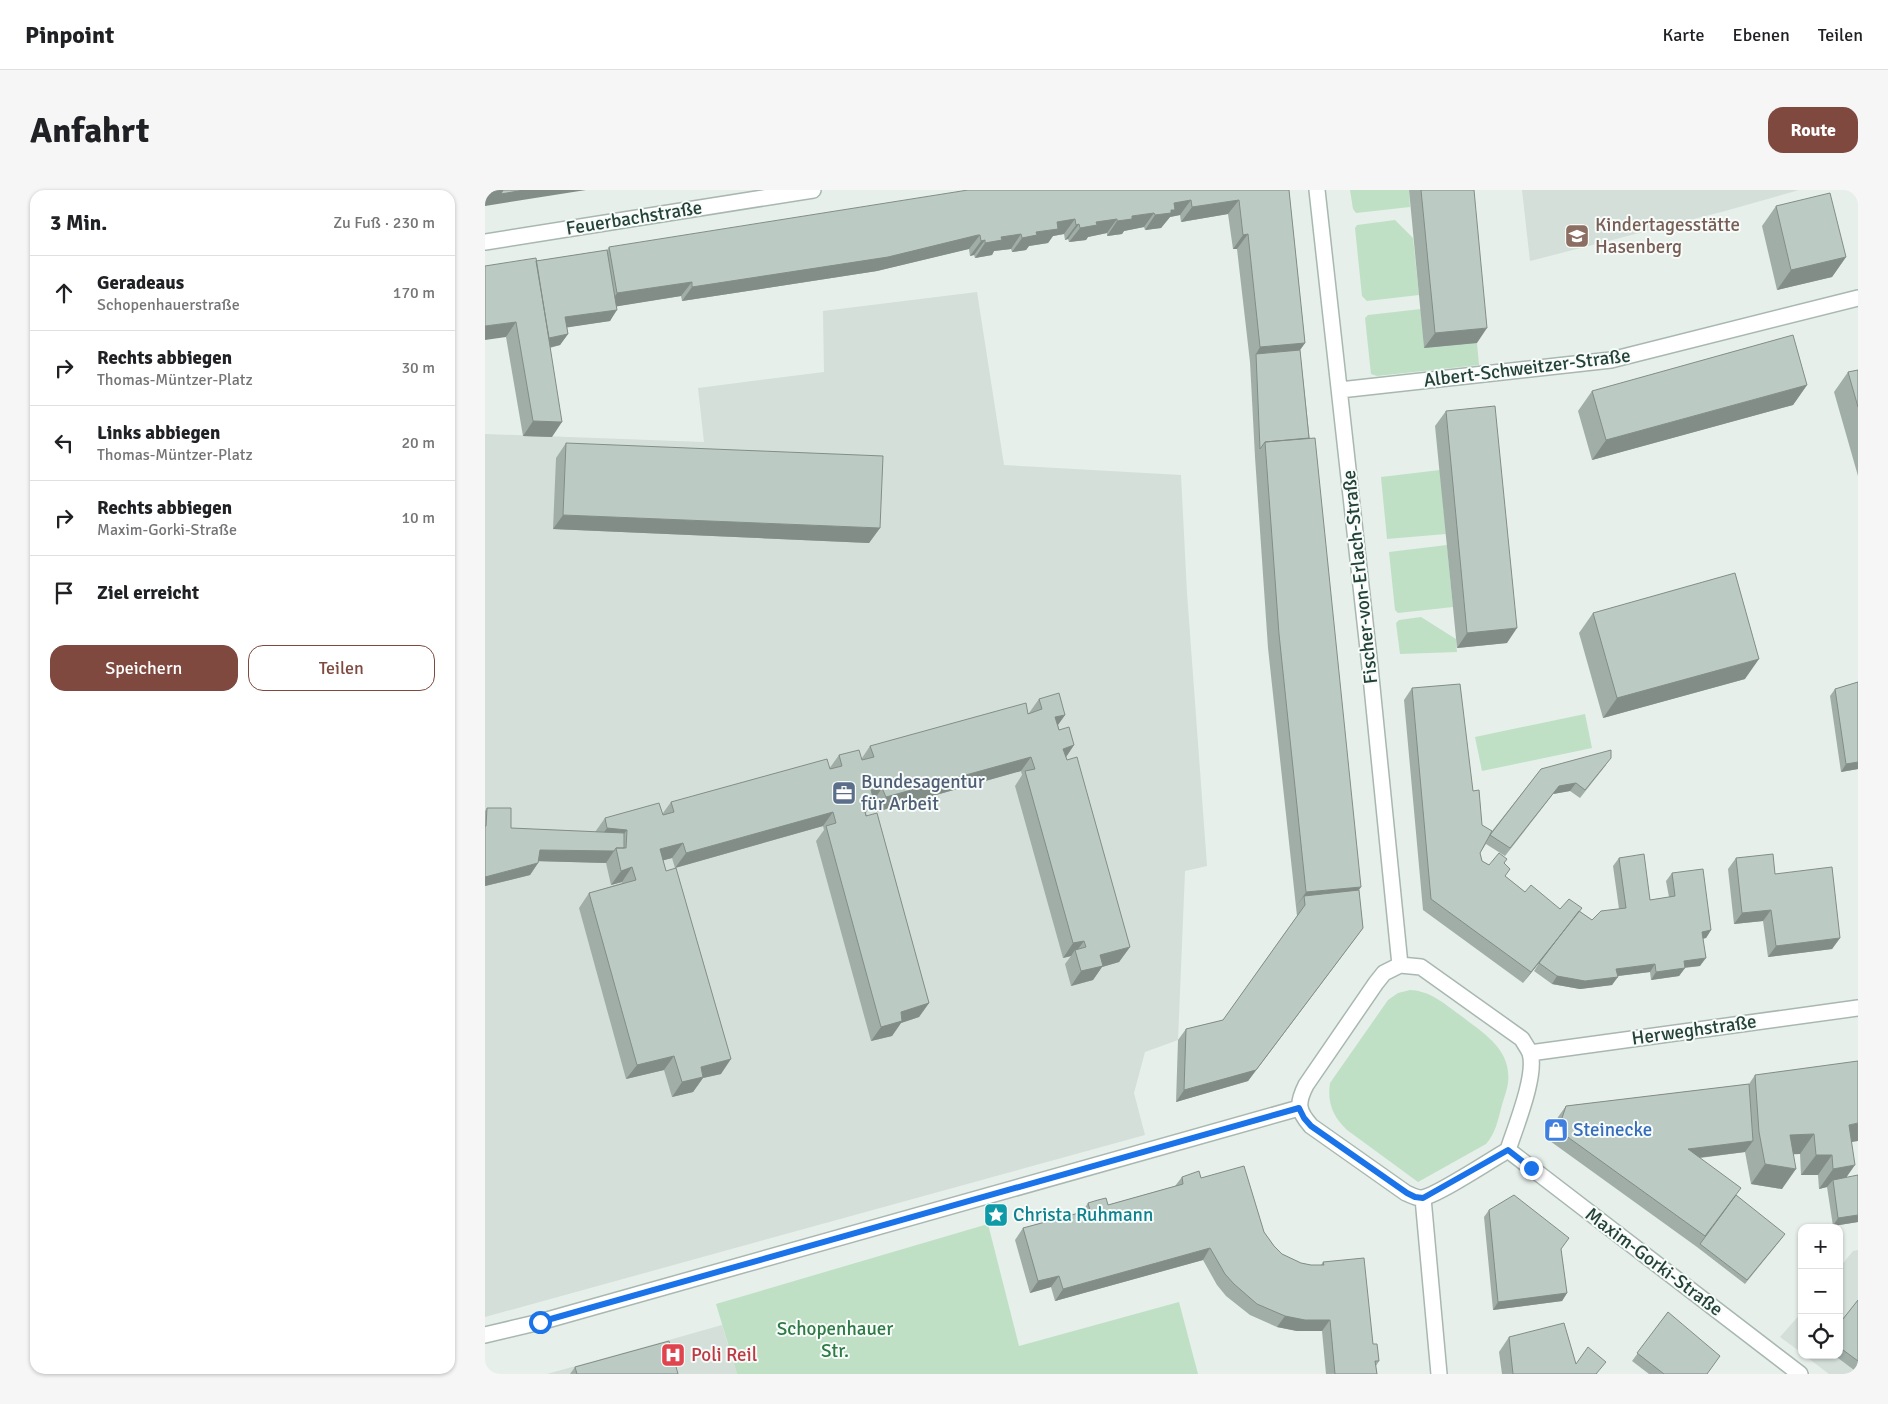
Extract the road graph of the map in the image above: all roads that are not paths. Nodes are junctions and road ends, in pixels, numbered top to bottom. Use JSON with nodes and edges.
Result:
{"nodes":[{"id":1,"x":813,"y":190,"type":"edge"},
{"id":2,"x":1317,"y":190,"type":"edge"},
{"id":3,"x":485,"y":242,"type":"edge"},
{"id":4,"x":1858,"y":298,"type":"edge"},
{"id":5,"x":1340,"y":390,"type":"junction"},
{"id":6,"x":1399,"y":965,"type":"junction"},
{"id":7,"x":1858,"y":1008,"type":"edge"},
{"id":8,"x":1530,"y":1053,"type":"junction"},
{"id":9,"x":1299,"y":1108,"type":"junction"},
{"id":10,"x":1508,"y":1150,"type":"junction"},
{"id":11,"x":1423,"y":1198,"type":"junction"},
{"id":12,"x":485,"y":1335,"type":"edge"},
{"id":13,"x":1439,"y":1374,"type":"edge"},
{"id":14,"x":1800,"y":1374,"type":"edge"}],
"edges":[{"from":1,"to":3,"type":"street","name":"Feuerbachstraße"},
{"from":2,"to":5,"type":"street","name":"Fischer-von-Erlach-Straße"},
{"from":4,"to":5,"type":"street","name":"Albert-Schweitzer-Straße"},
{"from":5,"to":6,"type":"street","name":"Fischer-von-Erlach-Straße"},
{"from":6,"to":8,"type":"street"},
{"from":6,"to":9,"type":"street"},
{"from":7,"to":8,"type":"street","name":"Herweghstraße"},
{"from":8,"to":10,"type":"street"},
{"from":9,"to":11,"type":"street"},
{"from":9,"to":12,"type":"street"},
{"from":10,"to":11,"type":"street"},
{"from":10,"to":14,"type":"street","name":"Maxim-Gorki-Straße"},
{"from":11,"to":13,"type":"street"}]}
